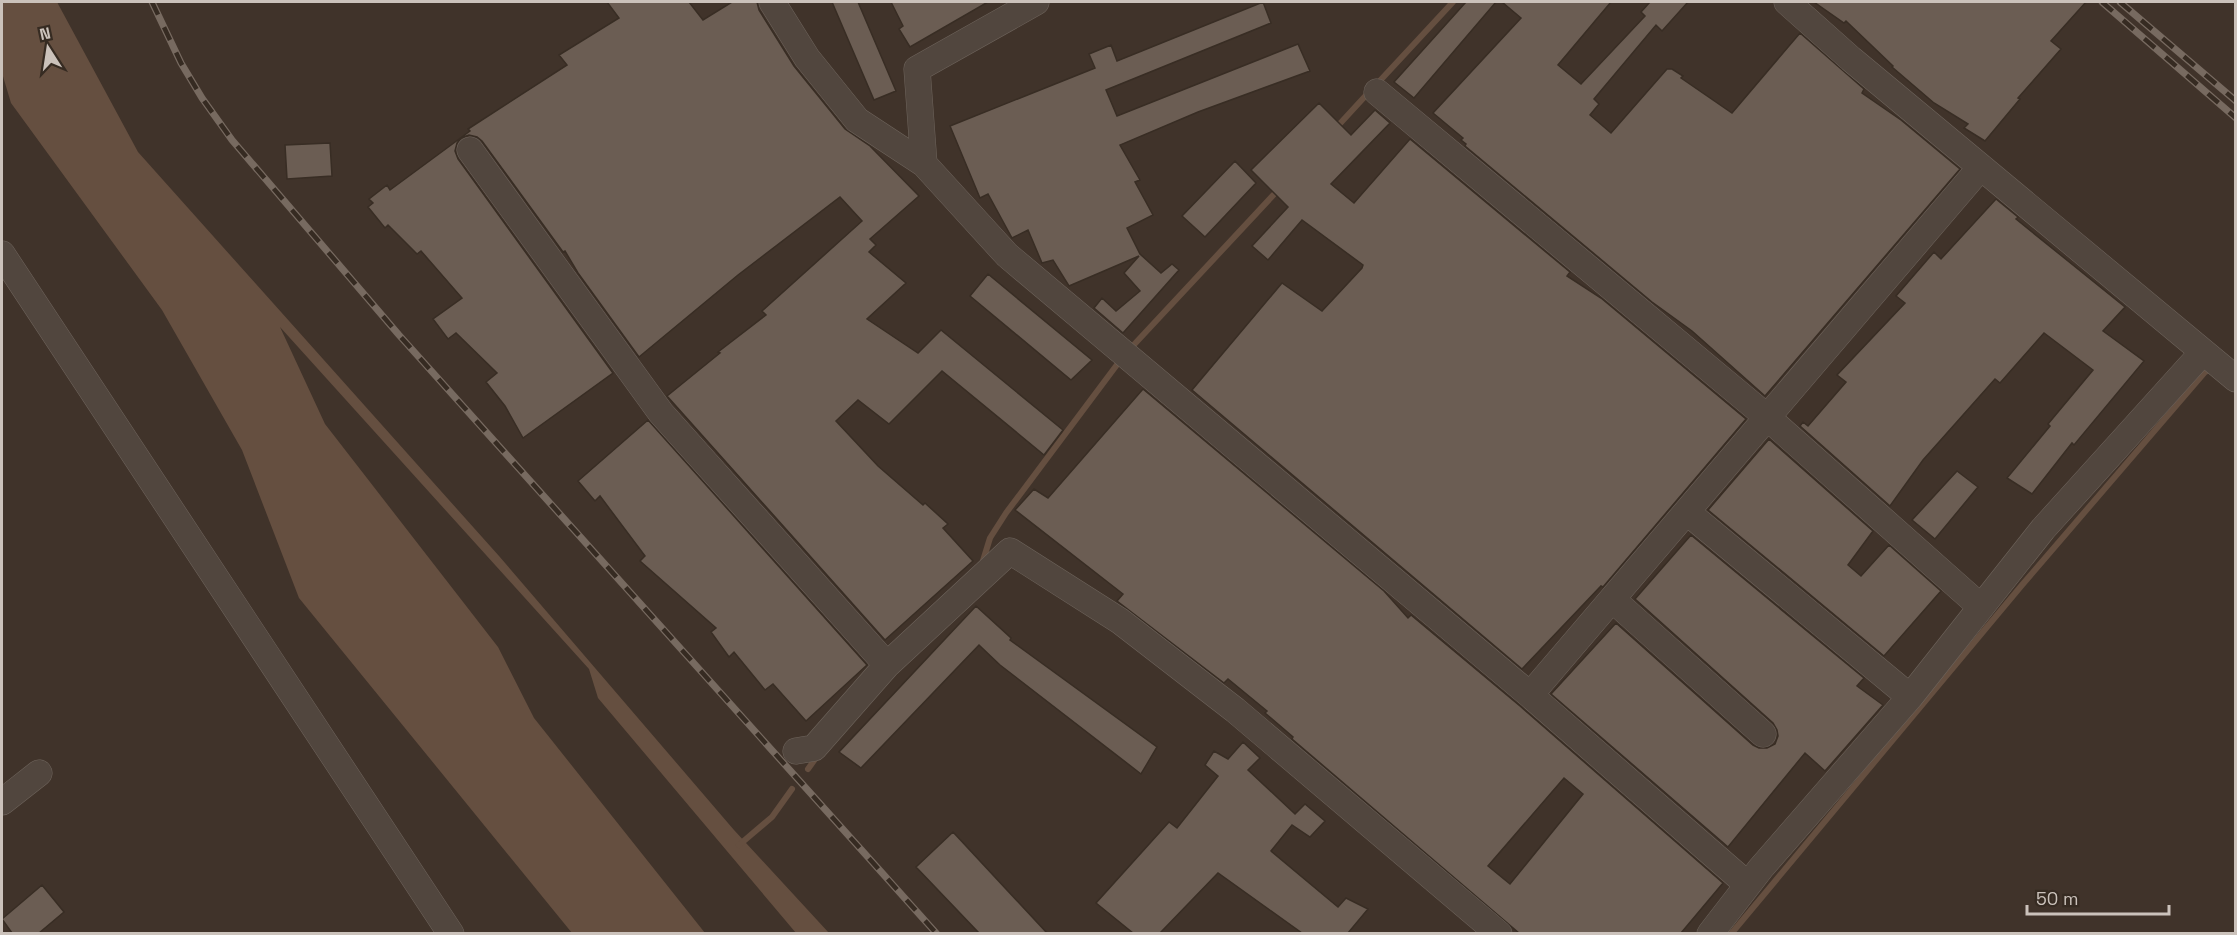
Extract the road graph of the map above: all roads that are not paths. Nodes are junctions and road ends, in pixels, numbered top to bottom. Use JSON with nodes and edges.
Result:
{"nodes":[{"id":1,"x":772,"y":2,"type":"edge"},
{"id":2,"x":1036,"y":2,"type":"edge"},
{"id":3,"x":1787,"y":2,"type":"edge"},
{"id":4,"x":1377,"y":92,"type":"dead end"},
{"id":5,"x":470,"y":150,"type":"dead end"},
{"id":6,"x":924,"y":164,"type":"junction"},
{"id":7,"x":1981,"y":167,"type":"junction"},
{"id":8,"x":2,"y":254,"type":"edge"},
{"id":9,"x":2203,"y":352,"type":"junction"},
{"id":10,"x":2235,"y":379,"type":"edge"},
{"id":11,"x":1767,"y":417,"type":"junction"},
{"id":12,"x":1687,"y":512,"type":"junction"},
{"id":13,"x":1612,"y":599,"type":"junction"},
{"id":14,"x":1981,"y":607,"type":"junction"},
{"id":15,"x":886,"y":664,"type":"junction"},
{"id":16,"x":1530,"y":695,"type":"junction"},
{"id":17,"x":1910,"y":697,"type":"junction"},
{"id":18,"x":1762,"y":734,"type":"dead end"},
{"id":19,"x":796,"y":751,"type":"dead end"},
{"id":20,"x":39,"y":773,"type":"dead end"},
{"id":21,"x":2,"y":802,"type":"edge"},
{"id":22,"x":1748,"y":885,"type":"junction"},
{"id":23,"x":451,"y":933,"type":"edge"},
{"id":24,"x":1499,"y":933,"type":"edge"},
{"id":25,"x":1710,"y":933,"type":"edge"}],
"edges":[{"from":1,"to":6,"type":"street"},
{"from":2,"to":6,"type":"street"},
{"from":3,"to":7,"type":"street"},
{"from":4,"to":11,"type":"street"},
{"from":5,"to":15,"type":"street"},
{"from":6,"to":16,"type":"street"},
{"from":7,"to":9,"type":"street"},
{"from":7,"to":11,"type":"street"},
{"from":8,"to":23,"type":"street"},
{"from":9,"to":10,"type":"street"},
{"from":9,"to":14,"type":"street"},
{"from":11,"to":12,"type":"street"},
{"from":11,"to":14,"type":"street"},
{"from":12,"to":13,"type":"street"},
{"from":12,"to":17,"type":"street"},
{"from":13,"to":16,"type":"street"},
{"from":13,"to":18,"type":"street"},
{"from":14,"to":17,"type":"street"},
{"from":15,"to":19,"type":"street"},
{"from":15,"to":24,"type":"street"},
{"from":16,"to":22,"type":"street"},
{"from":17,"to":22,"type":"street"},
{"from":20,"to":21,"type":"street"},
{"from":22,"to":25,"type":"street"}]}
